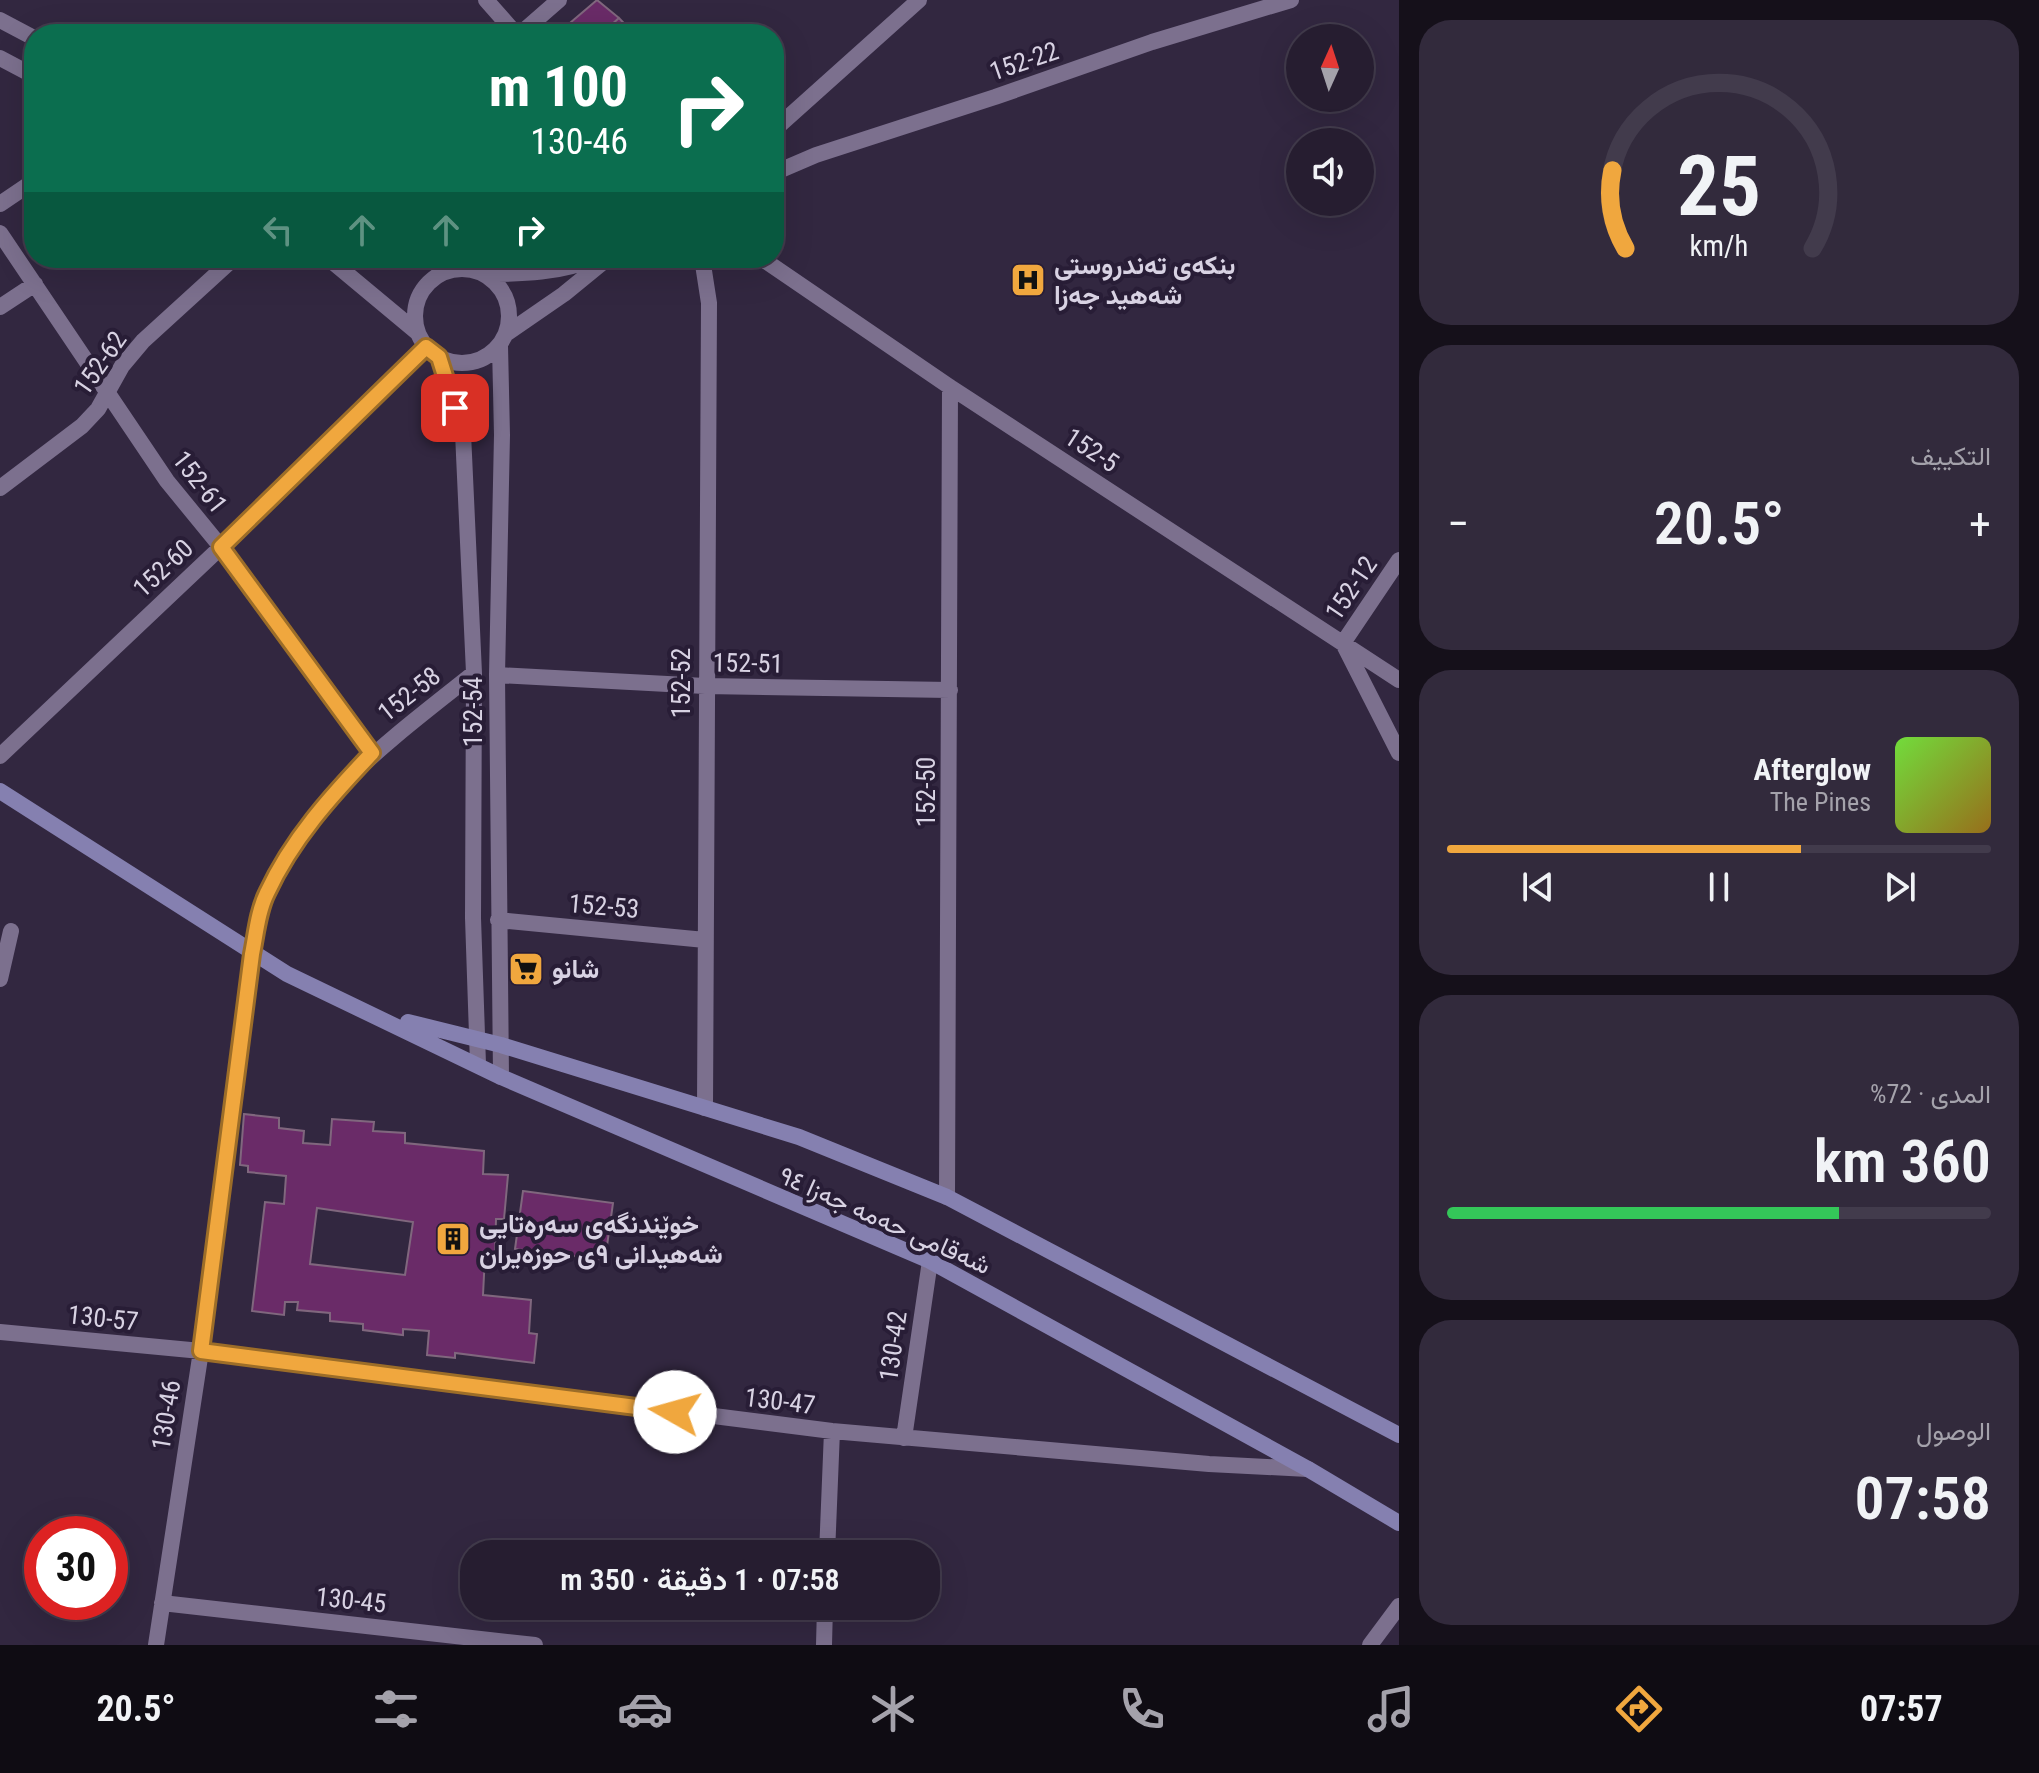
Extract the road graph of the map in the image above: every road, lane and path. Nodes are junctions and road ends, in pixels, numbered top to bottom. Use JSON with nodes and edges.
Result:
{"nodes":[{"id":1,"x":486,"y":0,"type":"edge"},
{"id":2,"x":559,"y":0,"type":"edge"},
{"id":3,"x":919,"y":0,"type":"edge"},
{"id":4,"x":1291,"y":0,"type":"edge"},
{"id":5,"x":0,"y":20,"type":"edge"},
{"id":6,"x":509,"y":24,"type":"edge"},
{"id":7,"x":530,"y":24,"type":"edge"},
{"id":8,"x":24,"y":33,"type":"edge"},
{"id":9,"x":0,"y":58,"type":"edge"},
{"id":10,"x":24,"y":71,"type":"edge"},
{"id":11,"x":784,"y":121,"type":"edge"},
{"id":12,"x":784,"y":169,"type":"edge"},
{"id":13,"x":24,"y":188,"type":"edge"},
{"id":14,"x":0,"y":204,"type":"edge"},
{"id":15,"x":0,"y":233,"type":"edge"},
{"id":16,"x":24,"y":268,"type":"edge"},
{"id":17,"x":24,"y":268,"type":"edge"},
{"id":18,"x":223,"y":268,"type":"edge"},
{"id":19,"x":339,"y":268,"type":"edge"},
{"id":20,"x":471,"y":268,"type":"edge"},
{"id":21,"x":561,"y":268,"type":"edge"},
{"id":22,"x":596,"y":268,"type":"edge"},
{"id":23,"x":704,"y":268,"type":"edge"},
{"id":24,"x":776,"y":268,"type":"edge"},
{"id":25,"x":478,"y":271,"type":"junction"},
{"id":26,"x":35,"y":284,"type":"junction"},
{"id":27,"x":0,"y":307,"type":"edge"},
{"id":28,"x":503,"y":340,"type":"junction"},
{"id":29,"x":428,"y":346,"type":"junction"},
{"id":30,"x":950,"y":387,"type":"junction"},
{"id":31,"x":106,"y":392,"type":"junction"},
{"id":32,"x":1,"y":484,"type":"edge"},
{"id":33,"x":221,"y":547,"type":"junction"},
{"id":34,"x":1399,"y":560,"type":"edge"},
{"id":35,"x":1343,"y":643,"type":"junction"},
{"id":36,"x":474,"y":673,"type":"junction"},
{"id":37,"x":497,"y":675,"type":"junction"},
{"id":38,"x":1399,"y":680,"type":"edge"},
{"id":39,"x":705,"y":686,"type":"junction"},
{"id":40,"x":950,"y":690,"type":"junction"},
{"id":41,"x":372,"y":753,"type":"junction"},
{"id":42,"x":1399,"y":753,"type":"edge"},
{"id":43,"x":0,"y":756,"type":"edge"},
{"id":44,"x":0,"y":791,"type":"edge"},
{"id":45,"x":498,"y":920,"type":"junction"},
{"id":46,"x":11,"y":931,"type":"dead end"},
{"id":47,"x":705,"y":940,"type":"junction"},
{"id":48,"x":252,"y":954,"type":"junction"},
{"id":49,"x":0,"y":979,"type":"edge"},
{"id":50,"x":377,"y":1015,"type":"junction"},
{"id":51,"x":477,"y":1039,"type":"junction"},
{"id":52,"x":501,"y":1045,"type":"junction"},
{"id":53,"x":478,"y":1064,"type":"junction"},
{"id":54,"x":501,"y":1077,"type":"junction"},
{"id":55,"x":705,"y":1108,"type":"junction"},
{"id":56,"x":947,"y":1197,"type":"junction"},
{"id":57,"x":930,"y":1261,"type":"junction"},
{"id":58,"x":0,"y":1332,"type":"edge"},
{"id":59,"x":201,"y":1351,"type":"junction"},
{"id":60,"x":832,"y":1431,"type":"junction"},
{"id":61,"x":1399,"y":1435,"type":"edge"},
{"id":62,"x":904,"y":1438,"type":"junction"},
{"id":63,"x":1308,"y":1469,"type":"junction"},
{"id":64,"x":1399,"y":1523,"type":"edge"},
{"id":65,"x":828,"y":1540,"type":"edge"},
{"id":66,"x":162,"y":1603,"type":"junction"},
{"id":67,"x":1399,"y":1606,"type":"edge"},
{"id":68,"x":825,"y":1620,"type":"edge"},
{"id":69,"x":396,"y":1637,"type":"edge"},
{"id":70,"x":156,"y":1645,"type":"edge"},
{"id":71,"x":535,"y":1645,"type":"edge"},
{"id":72,"x":824,"y":1645,"type":"edge"},
{"id":73,"x":1370,"y":1645,"type":"edge"}],
"edges":[{"from":1,"to":6,"type":"street"},
{"from":2,"to":7,"type":"street"},
{"from":3,"to":11,"type":"street"},
{"from":4,"to":12,"type":"street","name":"152-22"},
{"from":5,"to":8,"type":"street"},
{"from":9,"to":10,"type":"street"},
{"from":13,"to":14,"type":"street"},
{"from":15,"to":17,"type":"street","name":"152-61"},
{"from":16,"to":26,"type":"street","name":"152-61"},
{"from":18,"to":31,"type":"street","name":"152-62"},
{"from":19,"to":29,"type":"street"},
{"from":20,"to":25,"type":"street"},
{"from":21,"to":25,"type":"street"},
{"from":22,"to":28,"type":"street"},
{"from":23,"to":39,"type":"street","name":"152-52"},
{"from":24,"to":30,"type":"street","name":"152-5"},
{"from":25,"to":28,"type":"street"},
{"from":25,"to":29,"type":"street"},
{"from":26,"to":27,"type":"street"},
{"from":26,"to":31,"type":"street","name":"152-61"},
{"from":28,"to":29,"type":"street"},
{"from":28,"to":37,"type":"street","name":"152-54"},
{"from":29,"to":33,"type":"street","name":"152-60"},
{"from":29,"to":36,"type":"street","name":"152-54"},
{"from":30,"to":35,"type":"street","name":"152-5"},
{"from":30,"to":40,"type":"street","name":"152-50"},
{"from":31,"to":32,"type":"street","name":"152-62"},
{"from":31,"to":33,"type":"street","name":"152-61"},
{"from":33,"to":41,"type":"street","name":"152-61"},
{"from":33,"to":43,"type":"street","name":"152-60"},
{"from":34,"to":35,"type":"street","name":"152-12"},
{"from":35,"to":38,"type":"street","name":"152-5"},
{"from":35,"to":42,"type":"street"},
{"from":36,"to":41,"type":"street","name":"152-58"},
{"from":36,"to":51,"type":"street","name":"152-54"},
{"from":37,"to":39,"type":"street","name":"152-51"},
{"from":37,"to":45,"type":"street","name":"152-54"},
{"from":39,"to":40,"type":"street","name":"152-51"},
{"from":39,"to":47,"type":"street","name":"152-52"},
{"from":40,"to":56,"type":"street","name":"152-50"},
{"from":41,"to":48,"type":"street","name":"152-58"},
{"from":44,"to":48,"type":"main road","name":"شەقامی حەمە جەزا ٩٤"},
{"from":45,"to":47,"type":"street","name":"152-53"},
{"from":45,"to":52,"type":"street","name":"152-54"},
{"from":46,"to":49,"type":"street"},
{"from":47,"to":55,"type":"street","name":"152-52"},
{"from":48,"to":50,"type":"main road","name":"شەقامی حەمە جەزا ٩٤"},
{"from":48,"to":59,"type":"street","name":"130-46"},
{"from":50,"to":51,"type":"main road","name":"شەقامی حەمە جەزا ٩٤"},
{"from":50,"to":53,"type":"main road","name":"شەقامی حەمە جەزا ٩٤"},
{"from":51,"to":52,"type":"main road","name":"شەقامی حەمە جەزا ٩٤"},
{"from":51,"to":53,"type":"street","name":"152-54"},
{"from":52,"to":54,"type":"street","name":"152-54"},
{"from":52,"to":55,"type":"main road","name":"شەقامی حەمە جەزا ٩٤"},
{"from":53,"to":54,"type":"main road","name":"شەقامی حەمە جەزا ٩٤"},
{"from":54,"to":57,"type":"main road","name":"شەقامی حەمە جەزا ٩٤"},
{"from":55,"to":56,"type":"main road","name":"شەقامی حەمە جەزا ٩٤"},
{"from":56,"to":61,"type":"main road","name":"شەقامی حەمە جەزا ٩٤"},
{"from":57,"to":62,"type":"street","name":"130-42"},
{"from":57,"to":63,"type":"main road","name":"شەقامی حەمە جەزا ٩٤"},
{"from":58,"to":59,"type":"street","name":"130-57"},
{"from":59,"to":60,"type":"street","name":"130-47"},
{"from":59,"to":66,"type":"street","name":"130-46"},
{"from":60,"to":62,"type":"street","name":"130-47"},
{"from":60,"to":65,"type":"street"},
{"from":62,"to":63,"type":"street","name":"130-47"},
{"from":63,"to":64,"type":"main road","name":"شەقامی حەمە جەزا ٩٤"},
{"from":66,"to":69,"type":"street","name":"130-45"},
{"from":66,"to":70,"type":"street","name":"130-46"},
{"from":67,"to":73,"type":"street"},
{"from":68,"to":72,"type":"street"},
{"from":69,"to":71,"type":"street","name":"130-45"}]}
